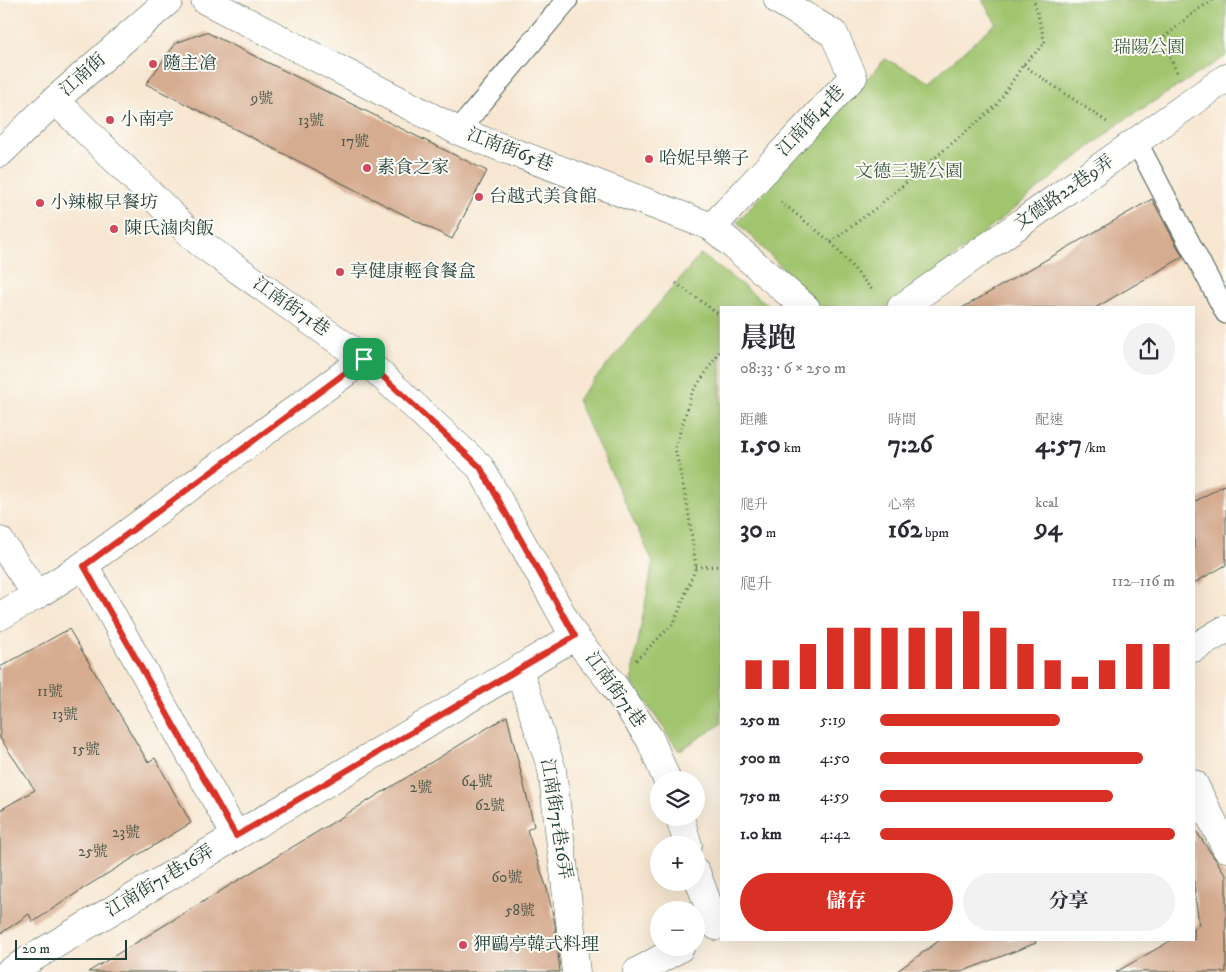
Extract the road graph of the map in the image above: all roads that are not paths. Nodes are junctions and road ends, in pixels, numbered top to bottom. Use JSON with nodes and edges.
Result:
{"nodes":[{"id":1,"x":169,"y":0,"type":"edge"},
{"id":2,"x":205,"y":0,"type":"edge"},
{"id":3,"x":567,"y":0,"type":"edge"},
{"id":4,"x":778,"y":0,"type":"edge"},
{"id":5,"x":1226,"y":78,"type":"edge"},
{"id":6,"x":55,"y":100,"type":"junction"},
{"id":7,"x":458,"y":131,"type":"junction"},
{"id":8,"x":1136,"y":141,"type":"junction"},
{"id":9,"x":0,"y":153,"type":"edge"},
{"id":10,"x":712,"y":227,"type":"junction"},
{"id":11,"x":804,"y":306,"type":"edge"},
{"id":12,"x":904,"y":306,"type":"edge"},
{"id":13,"x":1226,"y":314,"type":"edge"},
{"id":14,"x":364,"y":359,"type":"junction"},
{"id":15,"x":0,"y":541,"type":"edge"},
{"id":16,"x":84,"y":566,"type":"junction"},
{"id":17,"x":37,"y":595,"type":"junction"},
{"id":18,"x":0,"y":616,"type":"edge"},
{"id":19,"x":1226,"y":629,"type":"edge"},
{"id":20,"x":575,"y":636,"type":"junction"},
{"id":21,"x":1195,"y":647,"type":"edge"},
{"id":22,"x":519,"y":670,"type":"junction"},
{"id":23,"x":663,"y":771,"type":"edge"},
{"id":24,"x":1195,"y":786,"type":"edge"},
{"id":25,"x":236,"y":836,"type":"junction"},
{"id":26,"x":1226,"y":848,"type":"edge"},
{"id":27,"x":701,"y":891,"type":"edge"},
{"id":28,"x":711,"y":929,"type":"edge"},
{"id":29,"x":668,"y":956,"type":"edge"},
{"id":30,"x":648,"y":970,"type":"edge"},
{"id":31,"x":9,"y":972,"type":"edge"},
{"id":32,"x":576,"y":972,"type":"edge"}],
"edges":[{"from":1,"to":6,"type":"street","name":"江南街"},
{"from":2,"to":7,"type":"street","name":"江南街65巷"},
{"from":3,"to":7,"type":"lane"},
{"from":4,"to":10,"type":"street","name":"江南街41巷"},
{"from":5,"to":8,"type":"street","name":"文德路22巷9弄"},
{"from":6,"to":9,"type":"street","name":"江南街"},
{"from":6,"to":14,"type":"street","name":"江南街71巷"},
{"from":7,"to":10,"type":"street","name":"江南街65巷"},
{"from":8,"to":12,"type":"street","name":"文德路22巷9弄"},
{"from":8,"to":13,"type":"lane"},
{"from":10,"to":11,"type":"street","name":"江南街65巷"},
{"from":14,"to":16,"type":"street"},
{"from":14,"to":20,"type":"street","name":"江南街71巷"},
{"from":15,"to":17,"type":"street"},
{"from":16,"to":17,"type":"street"},
{"from":16,"to":25,"type":"street"},
{"from":17,"to":18,"type":"street"},
{"from":19,"to":21,"type":"street"},
{"from":20,"to":22,"type":"street","name":"江南街71巷16弄"},
{"from":20,"to":23,"type":"street","name":"江南街71巷"},
{"from":22,"to":25,"type":"street","name":"江南街71巷16弄"},
{"from":22,"to":32,"type":"street","name":"江南街71巷16弄"},
{"from":24,"to":26,"type":"street"},
{"from":25,"to":31,"type":"street","name":"江南街71巷16弄"},
{"from":27,"to":28,"type":"street"},
{"from":29,"to":30,"type":"street"}]}
